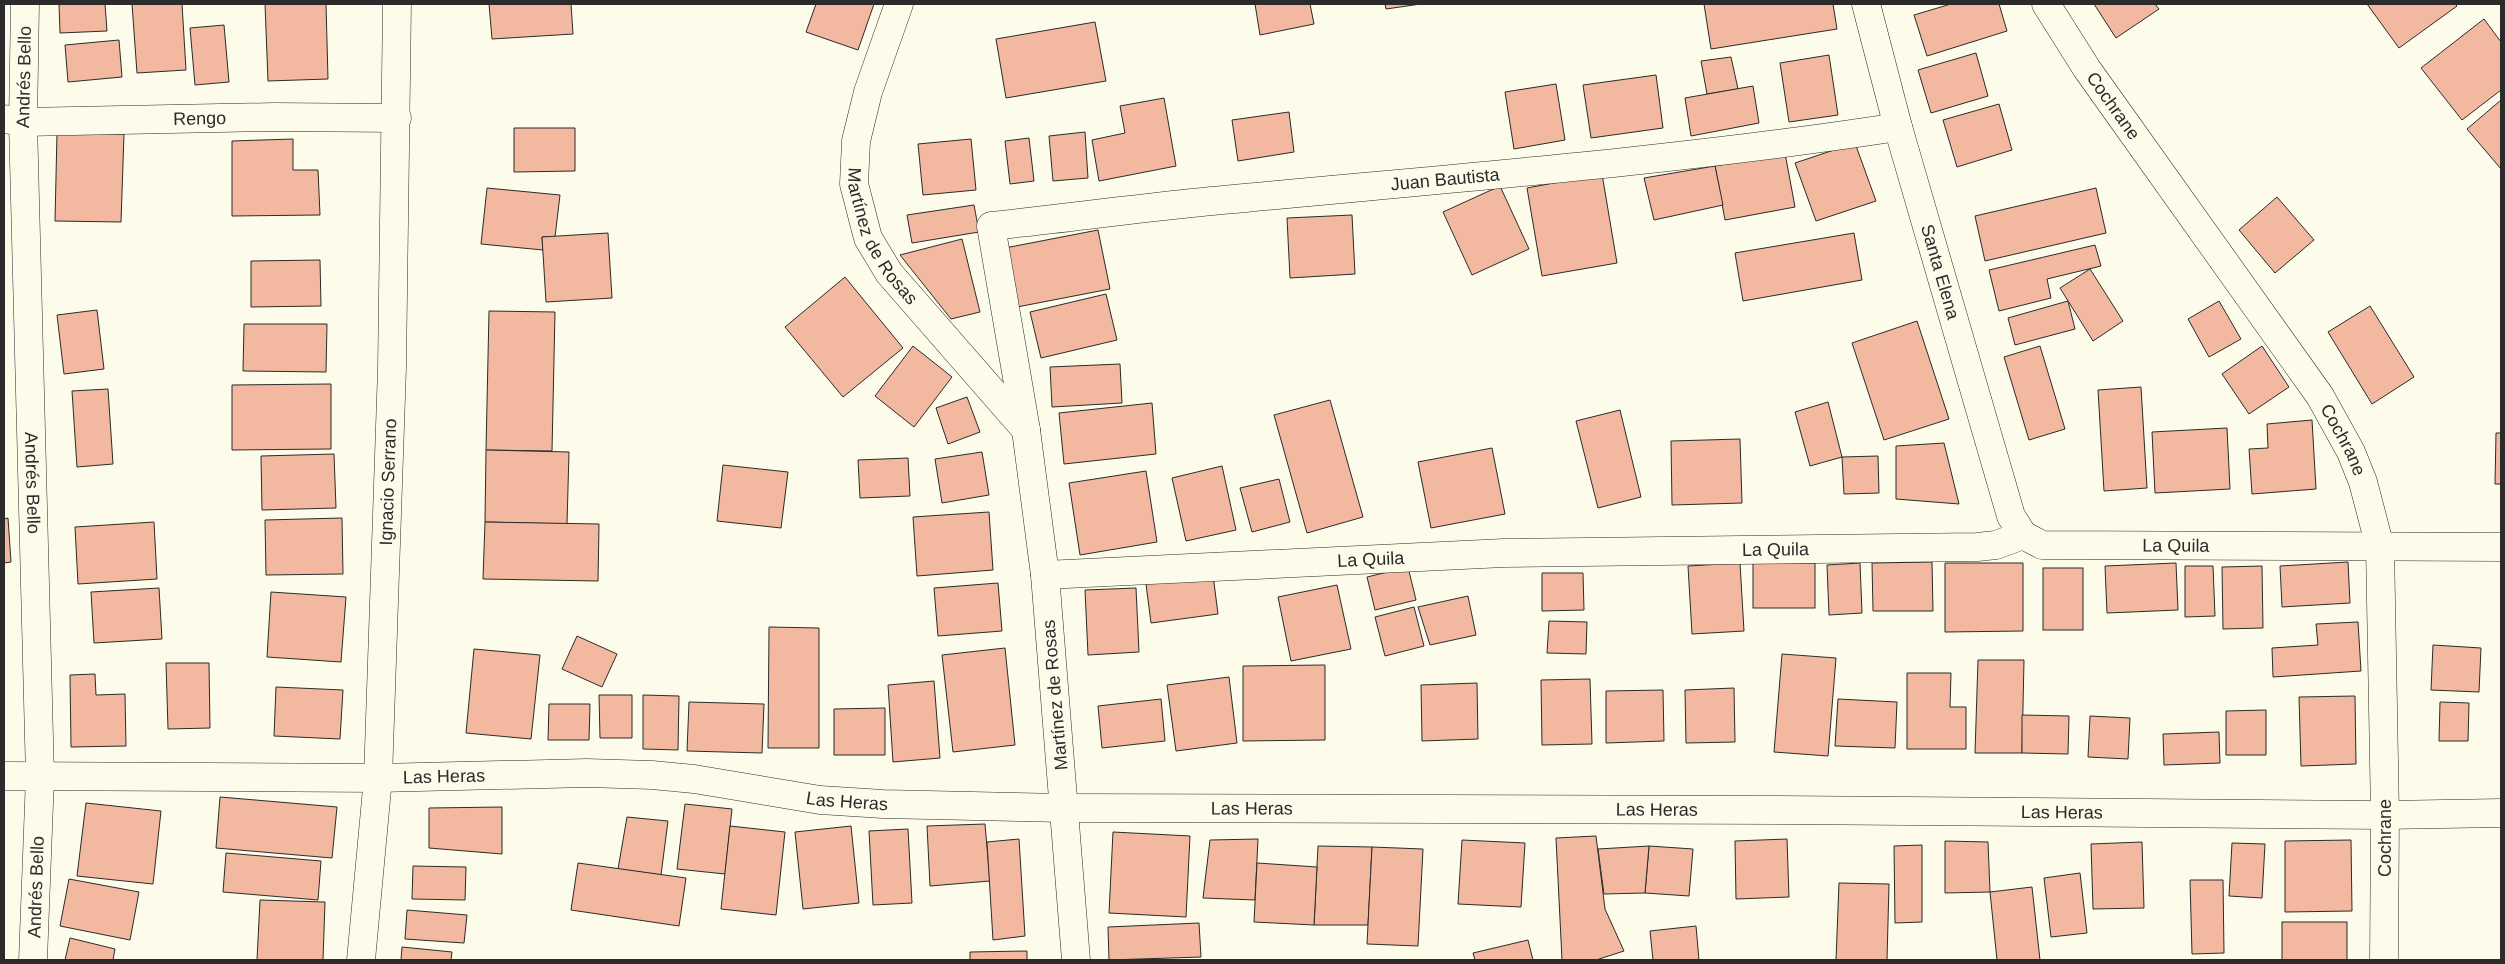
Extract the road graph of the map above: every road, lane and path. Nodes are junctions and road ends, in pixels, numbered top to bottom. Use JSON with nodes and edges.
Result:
{"nodes":[{"id":1,"x":26,"y":4,"type":"edge"},
{"id":2,"x":397,"y":4,"type":"edge"},
{"id":3,"x":899,"y":4,"type":"edge"},
{"id":4,"x":1866,"y":4,"type":"edge"},
{"id":5,"x":2046,"y":4,"type":"edge"},
{"id":6,"x":397,"y":118,"type":"junction"},
{"id":7,"x":14,"y":120,"type":"edge"},
{"id":8,"x":1898,"y":127,"type":"junction"},
{"id":9,"x":991,"y":226,"type":"joint"},
{"id":10,"x":1026,"y":430,"type":"junction"},
{"id":11,"x":2023,"y":535,"type":"junction"},
{"id":12,"x":2380,"y":547,"type":"junction"},
{"id":13,"x":2501,"y":547,"type":"edge"},
{"id":14,"x":1045,"y":575,"type":"junction"},
{"id":15,"x":4,"y":776,"type":"edge"},
{"id":16,"x":40,"y":777,"type":"junction"},
{"id":17,"x":378,"y":778,"type":"junction"},
{"id":18,"x":1066,"y":808,"type":"junction"},
{"id":19,"x":2501,"y":813,"type":"edge"},
{"id":20,"x":2385,"y":815,"type":"junction"},
{"id":21,"x":33,"y":960,"type":"edge"},
{"id":22,"x":360,"y":960,"type":"edge"},
{"id":23,"x":1076,"y":960,"type":"edge"},
{"id":24,"x":2384,"y":960,"type":"edge"}],
"edges":[{"from":1,"to":7,"type":"street","name":"Andrés Bello"},
{"from":2,"to":6,"type":"street","name":"Ignacio Serrano"},
{"from":3,"to":10,"type":"street","name":"Martínez de Rosas"},
{"from":4,"to":8,"type":"street","name":"Santa Elena"},
{"from":5,"to":12,"type":"street","name":"Cochrane"},
{"from":6,"to":7,"type":"street","name":"Rengo"},
{"from":6,"to":17,"type":"street","name":"Ignacio Serrano"},
{"from":7,"to":16,"type":"street","name":"Andrés Bello"},
{"from":8,"to":9,"type":"street","name":"Juan Bautista"},
{"from":8,"to":11,"type":"street","name":"Santa Elena"},
{"from":9,"to":10,"type":"street","name":"Martínez de Rosas"},
{"from":10,"to":14,"type":"street","name":"Martínez de Rosas"},
{"from":11,"to":12,"type":"street","name":"La Quila"},
{"from":11,"to":14,"type":"street","name":"La Quila"},
{"from":12,"to":13,"type":"street","name":"La Quila"},
{"from":12,"to":20,"type":"street","name":"Cochrane"},
{"from":14,"to":18,"type":"street","name":"Martínez de Rosas"},
{"from":15,"to":16,"type":"street","name":"Las Heras"},
{"from":16,"to":17,"type":"street","name":"Las Heras"},
{"from":16,"to":21,"type":"street","name":"Andrés Bello"},
{"from":17,"to":18,"type":"street","name":"Las Heras"},
{"from":17,"to":22,"type":"street","name":"Ignacio Serrano"},
{"from":18,"to":20,"type":"street","name":"Las Heras"},
{"from":18,"to":23,"type":"street","name":"Martínez de Rosas"},
{"from":19,"to":20,"type":"street","name":"Las Heras"},
{"from":20,"to":24,"type":"street","name":"Cochrane"}]}
